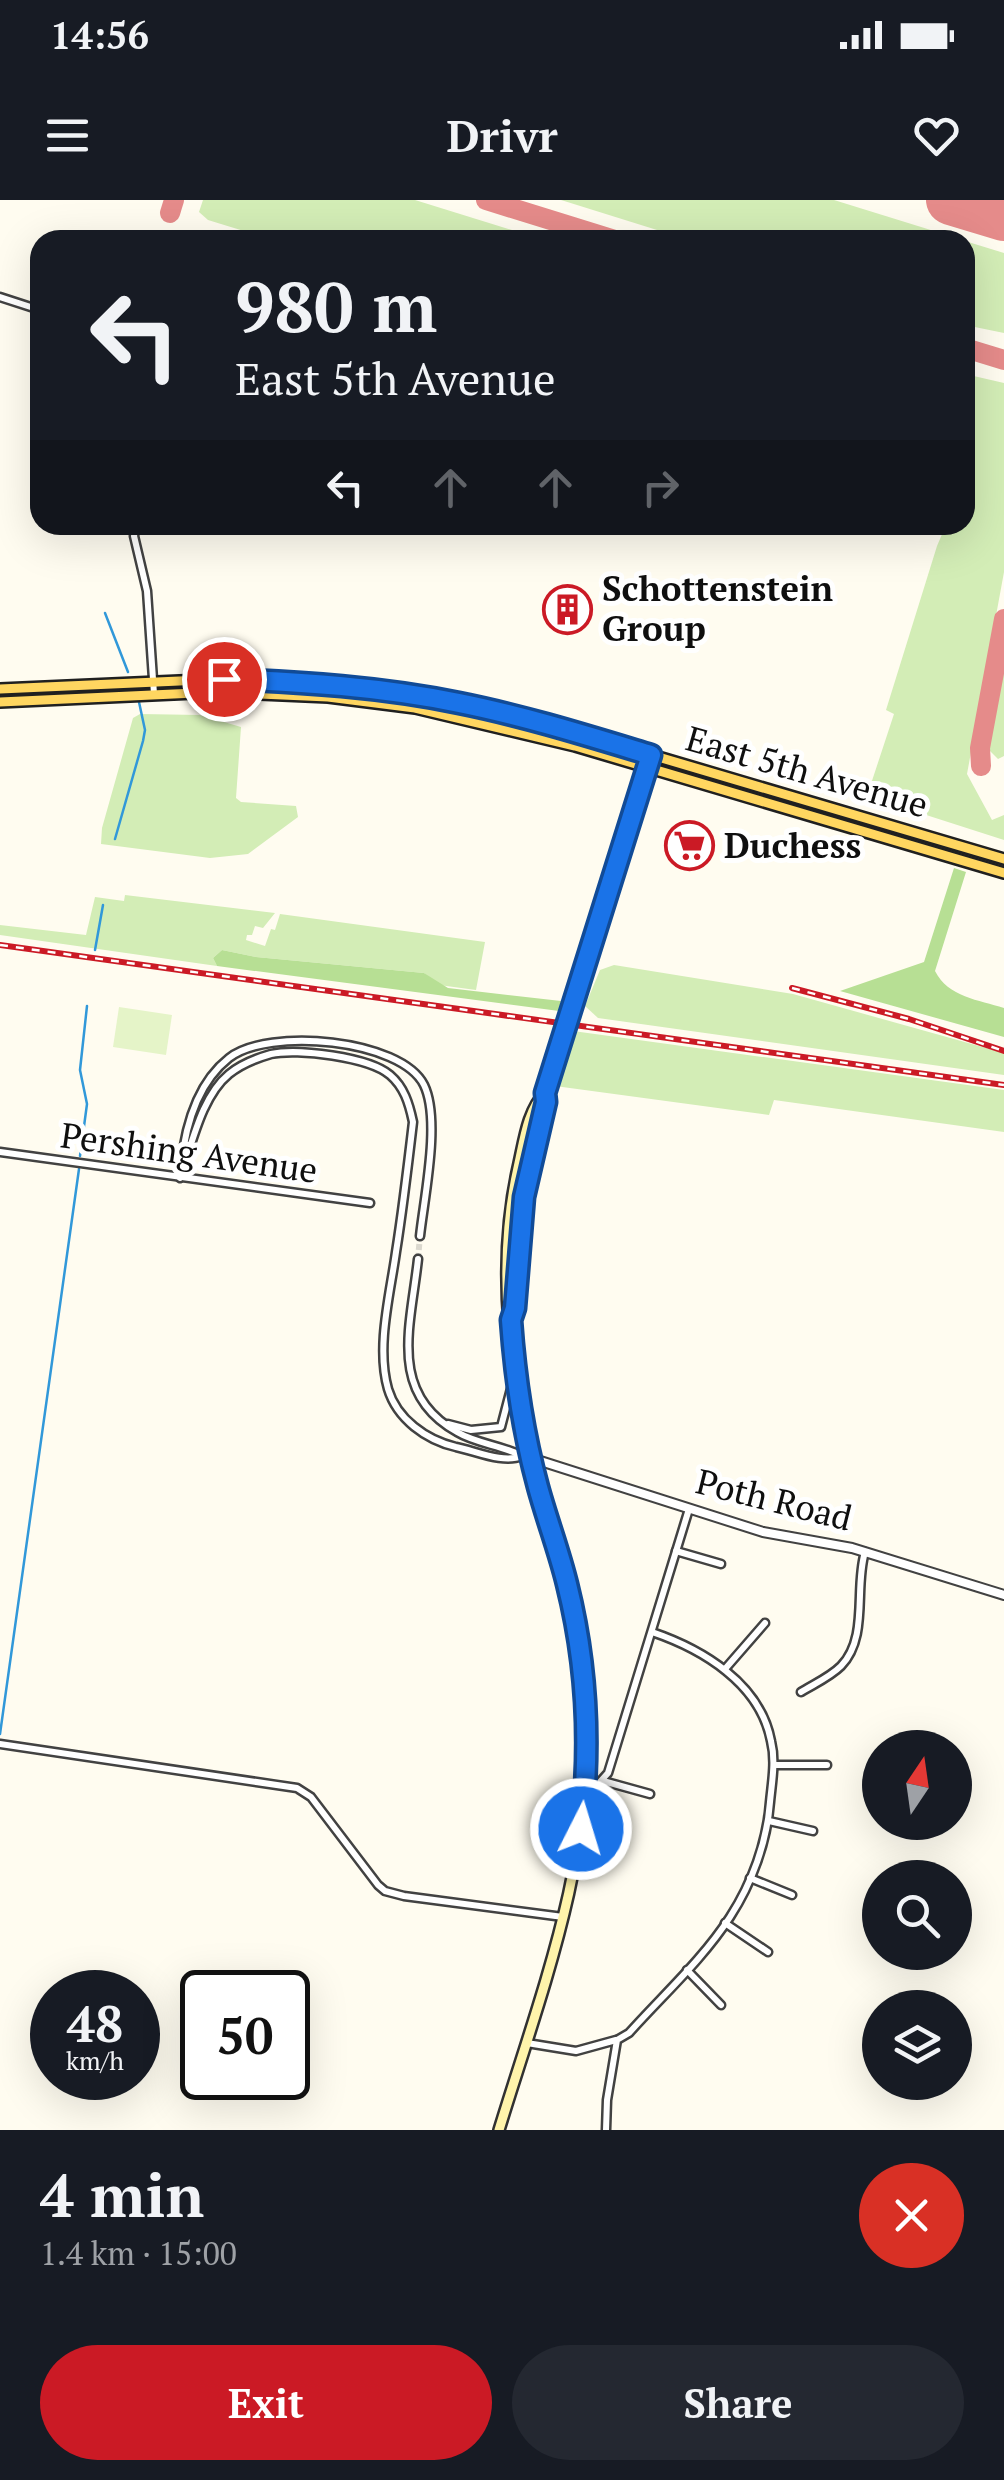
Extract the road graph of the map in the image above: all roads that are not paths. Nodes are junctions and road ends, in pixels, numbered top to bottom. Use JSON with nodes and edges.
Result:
{"nodes":[{"id":1,"x":0,"y":298,"type":"edge"},
{"id":2,"x":30,"y":307,"type":"edge"},
{"id":3,"x":134,"y":535,"type":"edge"},
{"id":4,"x":154,"y":681,"type":"junction"},
{"id":5,"x":0,"y":689,"type":"edge"},
{"id":6,"x":154,"y":694,"type":"junction"},
{"id":7,"x":0,"y":702,"type":"edge"},
{"id":8,"x":651,"y":755,"type":"junction"},
{"id":9,"x":647,"y":768,"type":"junction"},
{"id":10,"x":1004,"y":859,"type":"edge"},
{"id":11,"x":1004,"y":874,"type":"edge"},
{"id":12,"x":0,"y":1152,"type":"edge"},
{"id":13,"x":180,"y":1178,"type":"junction"},
{"id":14,"x":370,"y":1203,"type":"dead end"},
{"id":15,"x":420,"y":1236,"type":"tunnel mouth"},
{"id":16,"x":418,"y":1259,"type":"tunnel mouth"},
{"id":17,"x":514,"y":1370,"type":"junction"},
{"id":18,"x":444,"y":1423,"type":"junction"},
{"id":19,"x":527,"y":1457,"type":"junction"},
{"id":20,"x":690,"y":1508,"type":"junction"},
{"id":21,"x":676,"y":1551,"type":"junction"},
{"id":22,"x":865,"y":1552,"type":"junction"},
{"id":23,"x":721,"y":1564,"type":"dead end"},
{"id":24,"x":1004,"y":1595,"type":"edge"},
{"id":25,"x":765,"y":1623,"type":"dead end"},
{"id":26,"x":652,"y":1632,"type":"junction"},
{"id":27,"x":725,"y":1668,"type":"junction"},
{"id":28,"x":801,"y":1692,"type":"dead end"},
{"id":29,"x":0,"y":1744,"type":"edge"},
{"id":30,"x":774,"y":1765,"type":"junction"},
{"id":31,"x":827,"y":1765,"type":"dead end"},
{"id":32,"x":604,"y":1781,"type":"junction"},
{"id":33,"x":585,"y":1785,"type":"junction"},
{"id":34,"x":650,"y":1794,"type":"dead end"},
{"id":35,"x":768,"y":1821,"type":"junction"},
{"id":36,"x":812,"y":1832,"type":"dead end"},
{"id":37,"x":750,"y":1878,"type":"junction"},
{"id":38,"x":792,"y":1895,"type":"dead end"},
{"id":39,"x":563,"y":1918,"type":"junction"},
{"id":40,"x":726,"y":1923,"type":"junction"},
{"id":41,"x":768,"y":1952,"type":"dead end"},
{"id":42,"x":686,"y":1970,"type":"junction"},
{"id":43,"x":722,"y":2004,"type":"dead end"},
{"id":44,"x":617,"y":2040,"type":"junction"},
{"id":45,"x":526,"y":2042,"type":"junction"},
{"id":46,"x":499,"y":2130,"type":"edge"},
{"id":47,"x":606,"y":2130,"type":"edge"}],
"edges":[{"from":1,"to":2,"type":"street"},
{"from":3,"to":4,"type":"street"},
{"from":4,"to":5,"type":"main road","name":"East 5th Avenue"},
{"from":4,"to":6,"type":"street"},
{"from":4,"to":8,"type":"main road","name":"East 5th Avenue"},
{"from":6,"to":7,"type":"main road","name":"East 5th Avenue"},
{"from":6,"to":9,"type":"main road","name":"East 5th Avenue"},
{"from":8,"to":9,"type":"main road"},
{"from":8,"to":10,"type":"main road","name":"East 5th Avenue"},
{"from":9,"to":11,"type":"main road","name":"East 5th Avenue"},
{"from":9,"to":17,"type":"main road"},
{"from":12,"to":13,"type":"street","name":"Pershing Avenue"},
{"from":13,"to":14,"type":"street","name":"Pershing Avenue"},
{"from":13,"to":15,"type":"street"},
{"from":13,"to":19,"type":"street"},
{"from":16,"to":18,"type":"street"},
{"from":17,"to":18,"type":"street"},
{"from":17,"to":19,"type":"main road"},
{"from":18,"to":19,"type":"street"},
{"from":19,"to":20,"type":"street","name":"Poth Road"},
{"from":19,"to":33,"type":"main road"},
{"from":20,"to":21,"type":"street"},
{"from":20,"to":22,"type":"street","name":"Poth Road"},
{"from":21,"to":23,"type":"street"},
{"from":21,"to":26,"type":"street"},
{"from":22,"to":24,"type":"street","name":"Poth Road"},
{"from":22,"to":28,"type":"street"},
{"from":25,"to":27,"type":"street"},
{"from":26,"to":27,"type":"street"},
{"from":26,"to":32,"type":"street"},
{"from":27,"to":30,"type":"street"},
{"from":29,"to":39,"type":"street"},
{"from":30,"to":31,"type":"street"},
{"from":30,"to":35,"type":"street"},
{"from":32,"to":33,"type":"street"},
{"from":32,"to":34,"type":"street"},
{"from":33,"to":39,"type":"main road"},
{"from":35,"to":36,"type":"street"},
{"from":35,"to":37,"type":"street"},
{"from":37,"to":38,"type":"street"},
{"from":37,"to":40,"type":"street"},
{"from":39,"to":45,"type":"main road"},
{"from":40,"to":41,"type":"street"},
{"from":40,"to":42,"type":"street"},
{"from":42,"to":43,"type":"street"},
{"from":42,"to":44,"type":"street"},
{"from":44,"to":45,"type":"street"},
{"from":44,"to":47,"type":"street"},
{"from":45,"to":46,"type":"main road"}]}
